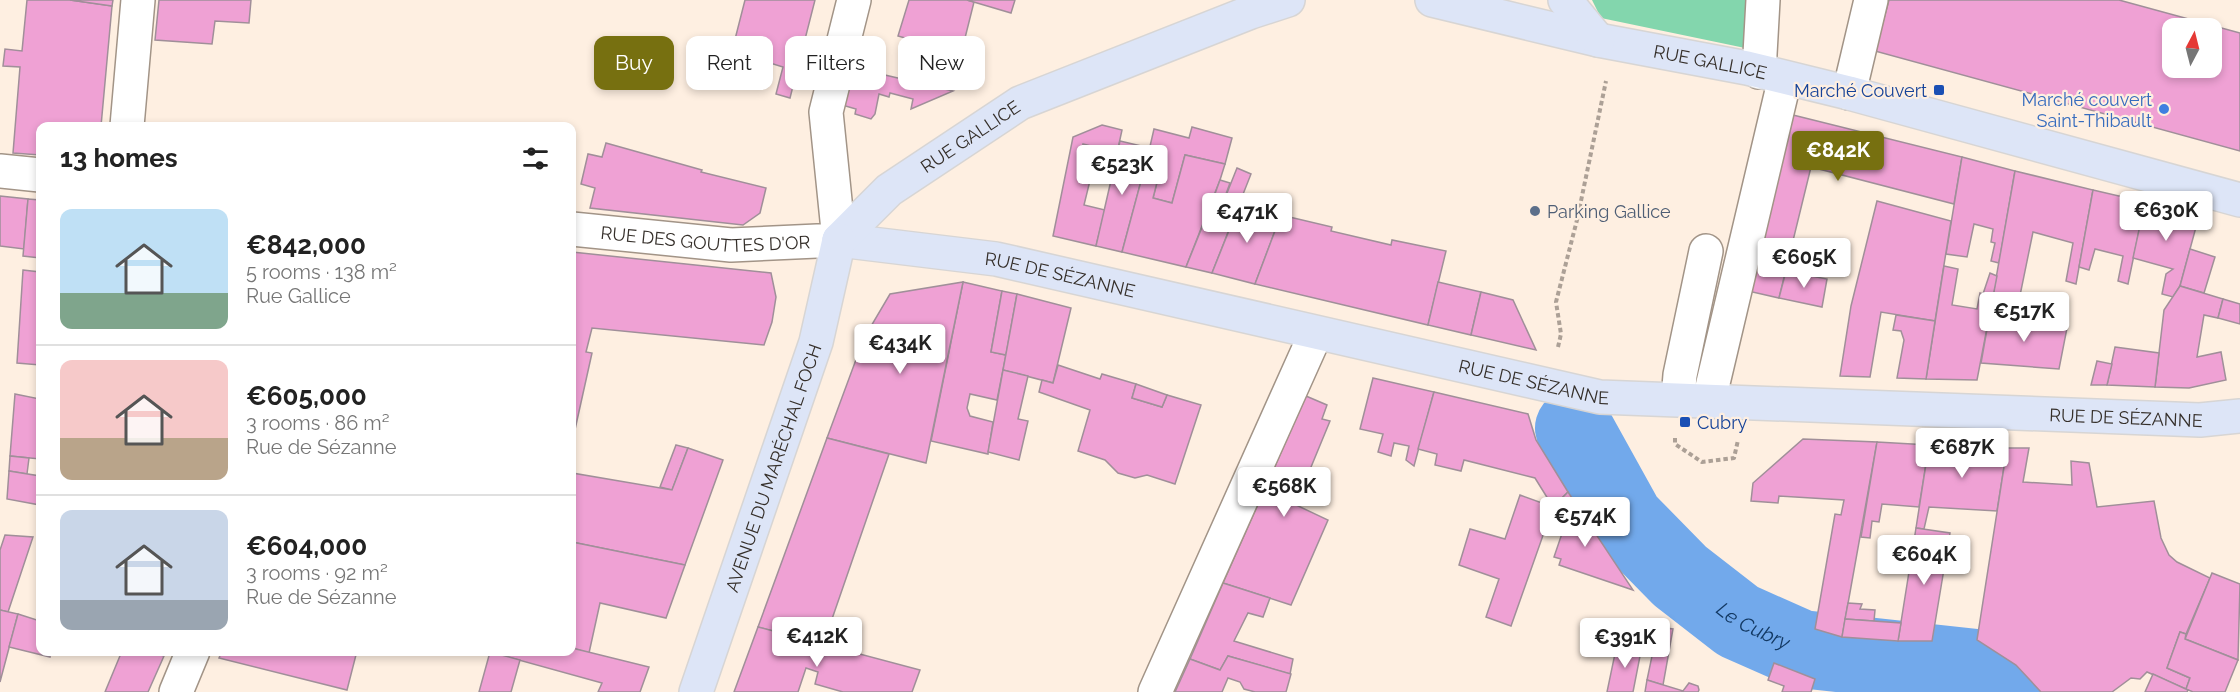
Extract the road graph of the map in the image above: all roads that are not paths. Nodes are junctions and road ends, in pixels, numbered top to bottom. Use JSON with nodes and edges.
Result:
{"nodes":[{"id":1,"x":138,"y":0,"type":"edge"},
{"id":2,"x":854,"y":0,"type":"edge"},
{"id":3,"x":1288,"y":0,"type":"edge"},
{"id":4,"x":1432,"y":0,"type":"edge"},
{"id":5,"x":1565,"y":0,"type":"edge"},
{"id":6,"x":1763,"y":0,"type":"edge"},
{"id":7,"x":1871,"y":0,"type":"edge"},
{"id":8,"x":1605,"y":41,"type":"junction"},
{"id":9,"x":1772,"y":75,"type":"junction"},
{"id":10,"x":1849,"y":93,"type":"junction"},
{"id":11,"x":127,"y":122,"type":"edge"},
{"id":12,"x":0,"y":171,"type":"edge"},
{"id":13,"x":36,"y":175,"type":"edge"},
{"id":14,"x":2240,"y":200,"type":"edge"},
{"id":15,"x":576,"y":229,"type":"edge"},
{"id":16,"x":839,"y":240,"type":"junction"},
{"id":17,"x":1706,"y":251,"type":"dead end"},
{"id":18,"x":1316,"y":333,"type":"junction"},
{"id":19,"x":1693,"y":400,"type":"junction"},
{"id":20,"x":2240,"y":416,"type":"edge"},
{"id":21,"x":191,"y":656,"type":"edge"},
{"id":22,"x":176,"y":692,"type":"edge"},
{"id":23,"x":696,"y":692,"type":"edge"},
{"id":24,"x":1155,"y":692,"type":"edge"}],
"edges":[{"from":1,"to":11,"type":"street"},
{"from":2,"to":16,"type":"street"},
{"from":3,"to":16,"type":"main road","name":"RUE GALLICE"},
{"from":4,"to":8,"type":"main road","name":"RUE GALLICE"},
{"from":5,"to":8,"type":"main road"},
{"from":6,"to":9,"type":"street"},
{"from":7,"to":10,"type":"street"},
{"from":8,"to":9,"type":"main road","name":"RUE GALLICE"},
{"from":9,"to":10,"type":"main road","name":"RUE GALLICE"},
{"from":9,"to":19,"type":"street"},
{"from":10,"to":14,"type":"main road","name":"RUE GALLICE"},
{"from":12,"to":13,"type":"street"},
{"from":15,"to":16,"type":"street","name":"RUE DES GOUTTES D'OR"},
{"from":16,"to":18,"type":"main road","name":"RUE DE SÉZANNE"},
{"from":16,"to":23,"type":"main road","name":"AVENUE DU MARÉCHAL FOCH"},
{"from":17,"to":19,"type":"street"},
{"from":18,"to":19,"type":"main road","name":"RUE DE SÉZANNE"},
{"from":18,"to":24,"type":"street"},
{"from":19,"to":20,"type":"main road","name":"RUE DE SÉZANNE"},
{"from":21,"to":22,"type":"street"}]}
